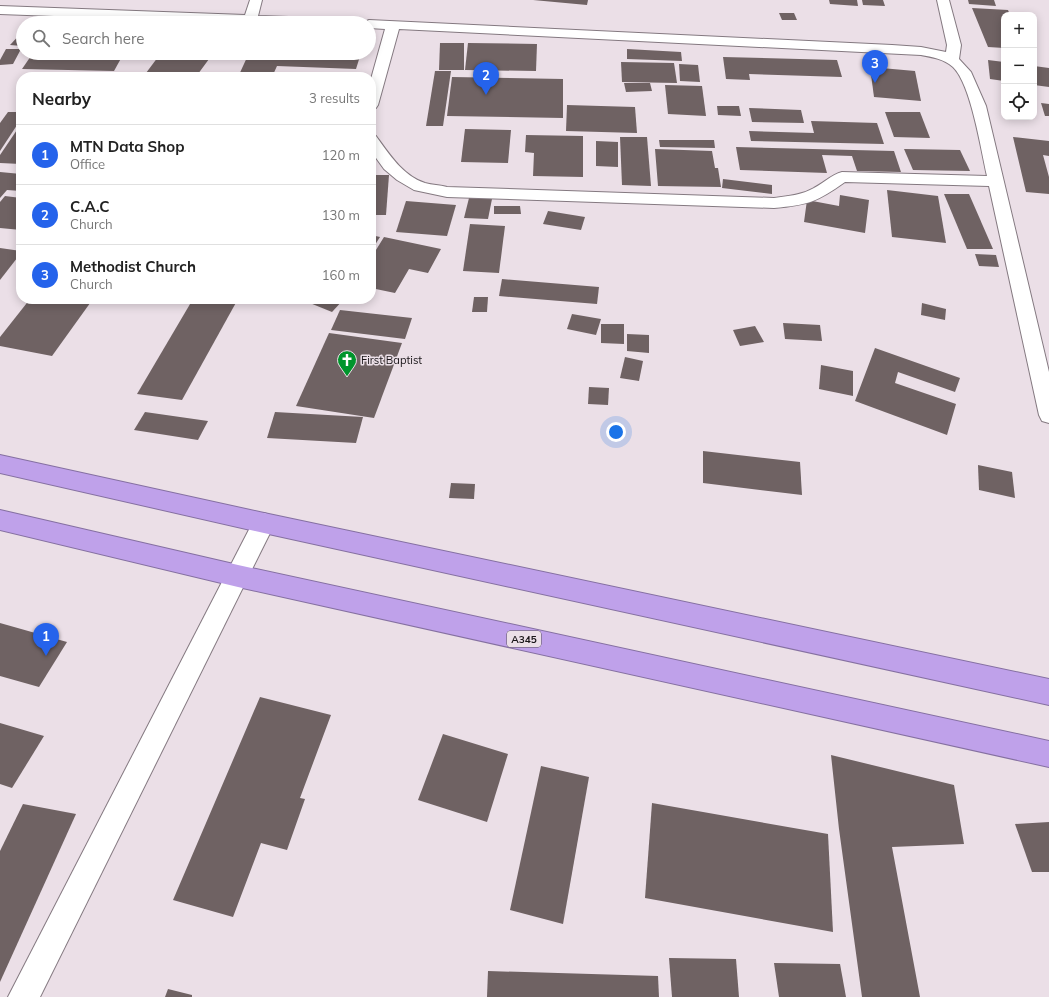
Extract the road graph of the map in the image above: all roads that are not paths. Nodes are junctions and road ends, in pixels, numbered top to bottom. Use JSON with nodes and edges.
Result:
{"nodes":[{"id":1,"x":256,"y":0,"type":"edge"},
{"id":2,"x":943,"y":0,"type":"edge"},
{"id":3,"x":0,"y":10,"type":"edge"},
{"id":4,"x":188,"y":16,"type":"edge"},
{"id":5,"x":251,"y":16,"type":"edge"},
{"id":6,"x":376,"y":24,"type":"edge"},
{"id":7,"x":393,"y":25,"type":"junction"},
{"id":8,"x":952,"y":60,"type":"junction"},
{"id":9,"x":376,"y":87,"type":"edge"},
{"id":10,"x":376,"y":148,"type":"edge"},
{"id":11,"x":996,"y":181,"type":"junction"},
{"id":12,"x":1049,"y":415,"type":"edge"},
{"id":13,"x":0,"y":464,"type":"edge"},
{"id":14,"x":0,"y":520,"type":"edge"},
{"id":15,"x":264,"y":523,"type":"junction"},
{"id":16,"x":238,"y":576,"type":"junction"},
{"id":17,"x":1049,"y":692,"type":"edge"},
{"id":18,"x":1049,"y":754,"type":"edge"},
{"id":19,"x":24,"y":997,"type":"edge"}],
"edges":[{"from":1,"to":5,"type":"street"},
{"from":2,"to":8,"type":"street"},
{"from":3,"to":4,"type":"street"},
{"from":6,"to":7,"type":"street"},
{"from":7,"to":8,"type":"street"},
{"from":7,"to":9,"type":"street"},
{"from":8,"to":11,"type":"street"},
{"from":10,"to":11,"type":"street"},
{"from":11,"to":12,"type":"street"},
{"from":13,"to":15,"type":"highway"},
{"from":14,"to":16,"type":"highway","number":"A345"},
{"from":15,"to":16,"type":"street"},
{"from":15,"to":17,"type":"highway"},
{"from":16,"to":18,"type":"highway","number":"A345"},
{"from":16,"to":19,"type":"street"}]}
